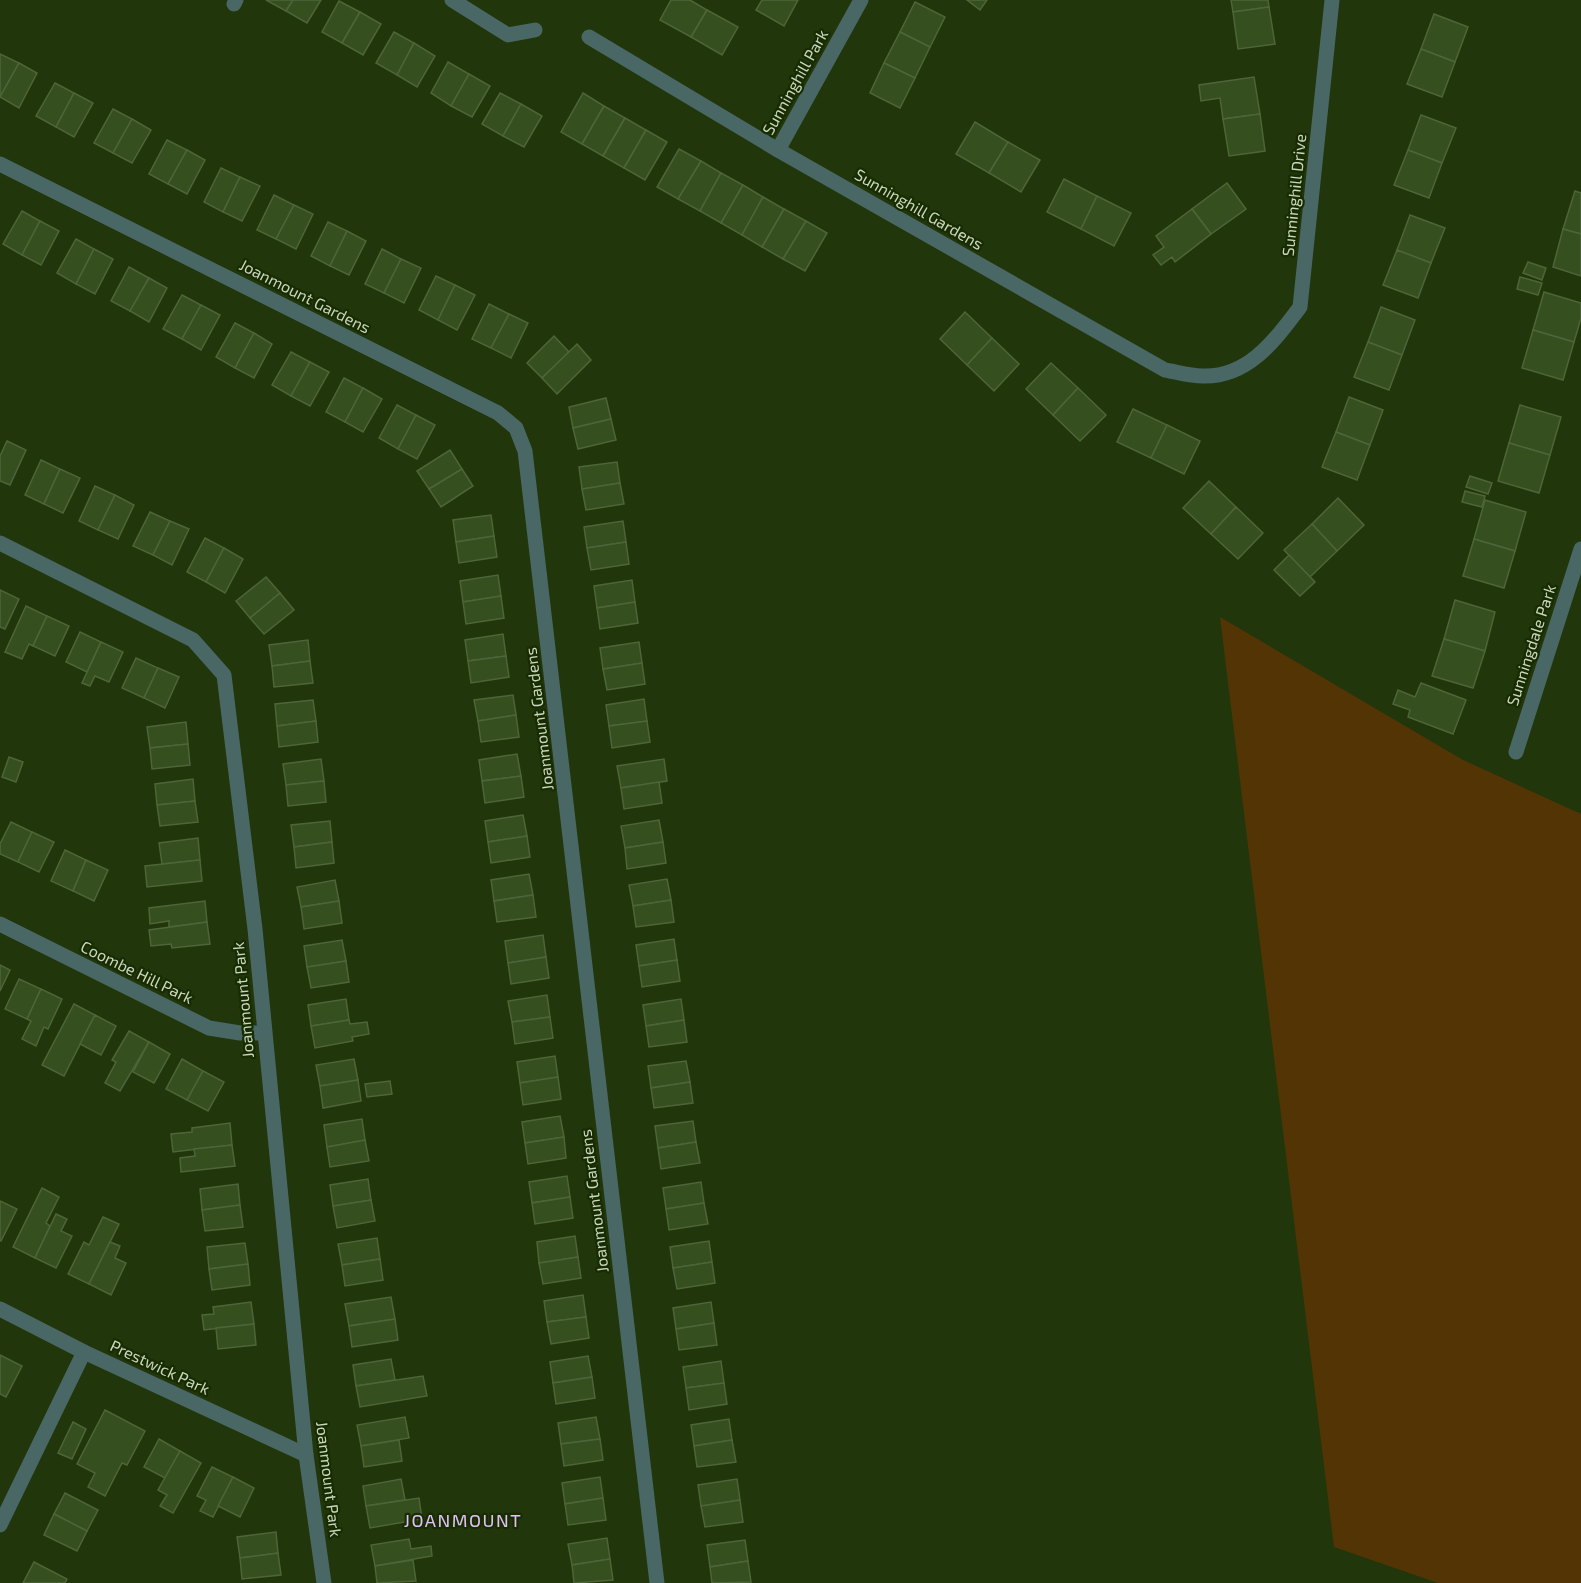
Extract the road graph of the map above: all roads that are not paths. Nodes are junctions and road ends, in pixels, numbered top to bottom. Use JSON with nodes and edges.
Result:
{"nodes":[{"id":1,"x":452,"y":0,"type":"edge"},
{"id":2,"x":861,"y":0,"type":"edge"},
{"id":3,"x":1332,"y":0,"type":"edge"},
{"id":4,"x":535,"y":30,"type":"dead end"},
{"id":5,"x":589,"y":37,"type":"dead end"},
{"id":6,"x":778,"y":150,"type":"junction"},
{"id":7,"x":0,"y":164,"type":"edge"},
{"id":8,"x":1242,"y":370,"type":"joint"},
{"id":9,"x":0,"y":543,"type":"edge"},
{"id":10,"x":1581,"y":549,"type":"edge"},
{"id":11,"x":1516,"y":752,"type":"dead end"},
{"id":12,"x":0,"y":924,"type":"edge"},
{"id":13,"x":264,"y":1033,"type":"junction"},
{"id":14,"x":0,"y":1309,"type":"edge"},
{"id":15,"x":84,"y":1352,"type":"junction"},
{"id":16,"x":306,"y":1455,"type":"junction"},
{"id":17,"x":0,"y":1525,"type":"edge"},
{"id":18,"x":324,"y":1583,"type":"edge"},
{"id":19,"x":657,"y":1583,"type":"edge"}],
"edges":[{"from":1,"to":4,"type":"street"},
{"from":2,"to":6,"type":"street","name":"Sunninghill Park"},
{"from":3,"to":8,"type":"street","name":"Sunninghill Drive"},
{"from":5,"to":6,"type":"street","name":"Sunninghill Gardens"},
{"from":6,"to":8,"type":"street","name":"Sunninghill Gardens"},
{"from":7,"to":19,"type":"street","name":"Joanmount Gardens"},
{"from":9,"to":13,"type":"street","name":"Joanmount Park"},
{"from":10,"to":11,"type":"street","name":"Sunningdale Park"},
{"from":12,"to":13,"type":"street","name":"Coombe Hill Park"},
{"from":13,"to":16,"type":"street","name":"Joanmount Park"},
{"from":14,"to":15,"type":"street","name":"Prestwick Park"},
{"from":15,"to":16,"type":"street","name":"Prestwick Park"},
{"from":15,"to":17,"type":"street"},
{"from":16,"to":18,"type":"street","name":"Joanmount Park"}]}
